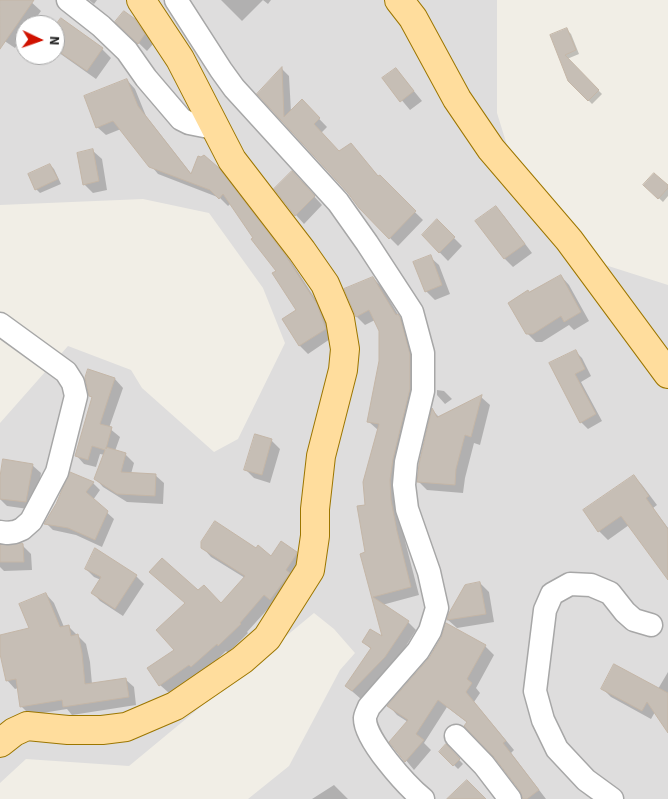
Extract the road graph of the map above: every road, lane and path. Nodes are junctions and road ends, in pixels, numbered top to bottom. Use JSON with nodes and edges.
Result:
{"nodes":[{"id":1,"x":68,"y":0,"type":"edge"},
{"id":2,"x":141,"y":0,"type":"edge"},
{"id":3,"x":176,"y":0,"type":"edge"},
{"id":4,"x":399,"y":0,"type":"edge"},
{"id":5,"x":214,"y":128,"type":"junction"},
{"id":6,"x":0,"y":324,"type":"edge"},
{"id":7,"x":668,"y":374,"type":"edge"},
{"id":8,"x":0,"y":532,"type":"edge"},
{"id":9,"x":651,"y":625,"type":"dead end"},
{"id":10,"x":456,"y":736,"type":"dead end"},
{"id":11,"x":0,"y":743,"type":"edge"},
{"id":12,"x":423,"y":799,"type":"edge"},
{"id":13,"x":510,"y":799,"type":"edge"},
{"id":14,"x":612,"y":799,"type":"edge"}],
"edges":[{"from":1,"to":5,"type":"street"},
{"from":2,"to":5,"type":"main road"},
{"from":3,"to":12,"type":"street"},
{"from":4,"to":7,"type":"main road"},
{"from":5,"to":11,"type":"main road"},
{"from":6,"to":8,"type":"street"},
{"from":9,"to":14,"type":"street"},
{"from":10,"to":13,"type":"street"}]}
